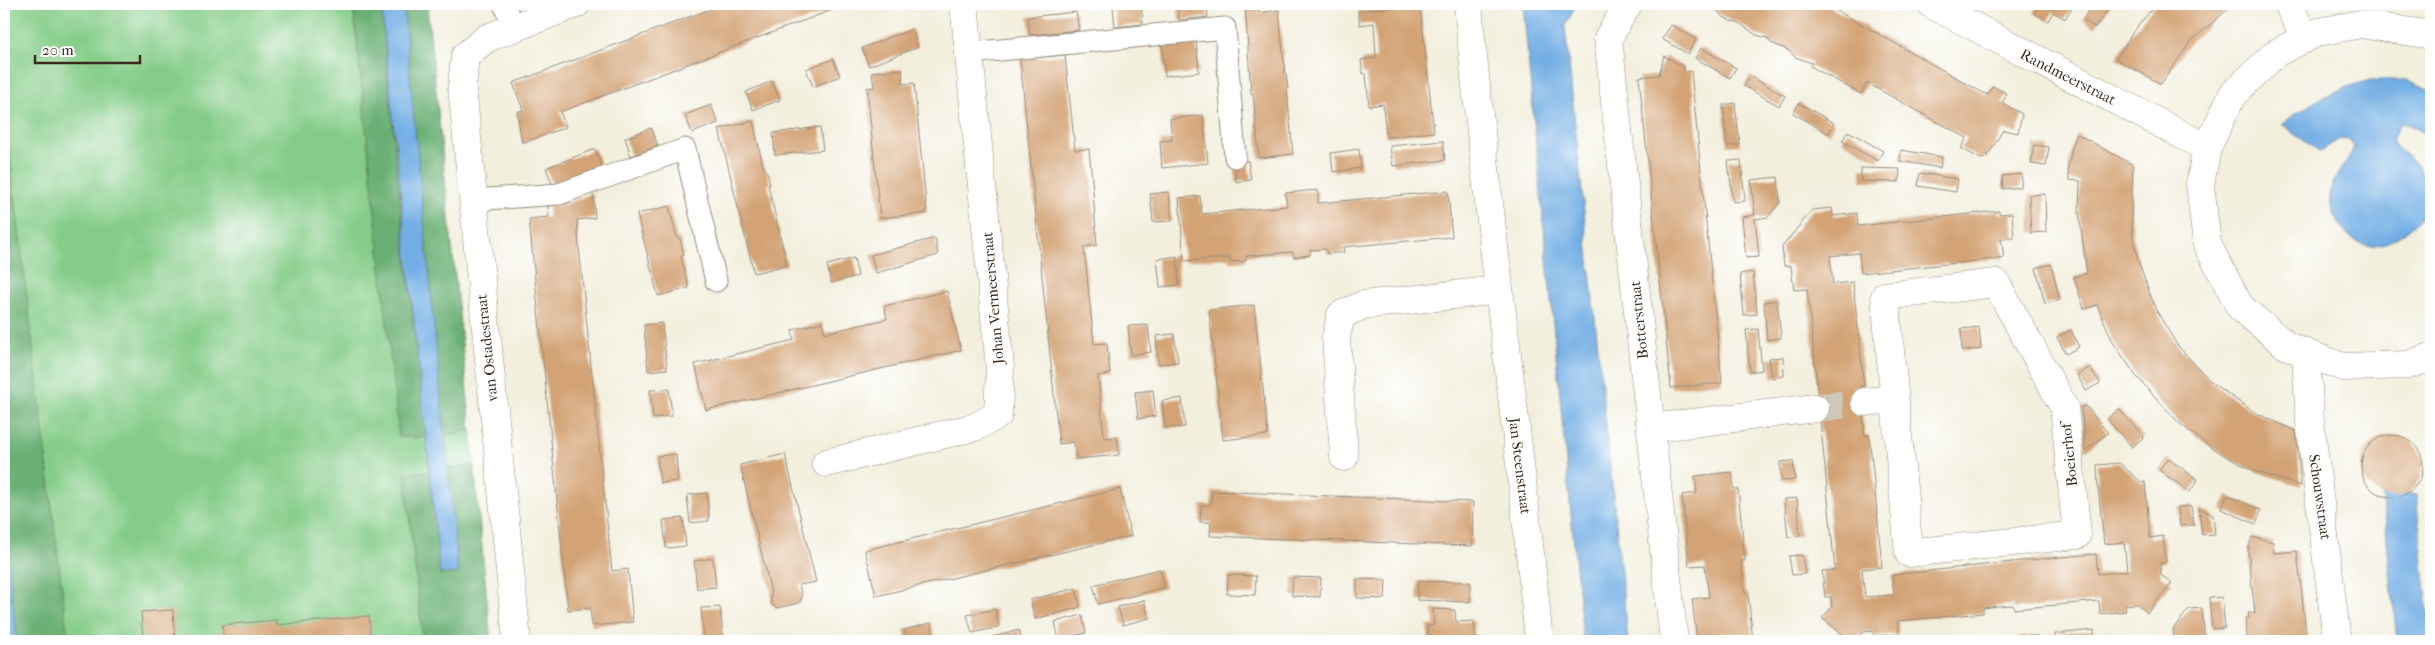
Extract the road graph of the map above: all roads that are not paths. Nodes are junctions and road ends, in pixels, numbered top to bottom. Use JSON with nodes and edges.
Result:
{"nodes":[{"id":1,"x":576,"y":4,"type":"edge"},
{"id":2,"x":964,"y":4,"type":"edge"},
{"id":3,"x":1468,"y":4,"type":"edge"},
{"id":4,"x":1628,"y":4,"type":"edge"},
{"id":5,"x":1931,"y":4,"type":"edge"},
{"id":6,"x":2288,"y":4,"type":"edge"},
{"id":7,"x":509,"y":16,"type":"edge"},
{"id":8,"x":2431,"y":35,"type":"edge"},
{"id":9,"x":2305,"y":39,"type":"junction"},
{"id":10,"x":970,"y":53,"type":"junction"},
{"id":11,"x":2207,"y":148,"type":"junction"},
{"id":12,"x":1235,"y":157,"type":"dead end"},
{"id":13,"x":473,"y":200,"type":"junction"},
{"id":14,"x":716,"y":281,"type":"dead end"},
{"id":15,"x":1499,"y":290,"type":"junction"},
{"id":16,"x":2306,"y":353,"type":"junction"},
{"id":17,"x":2431,"y":357,"type":"edge"},
{"id":18,"x":1893,"y":399,"type":"junction"},
{"id":19,"x":1864,"y":402,"type":"tunnel mouth"},
{"id":20,"x":1815,"y":408,"type":"tunnel mouth"},
{"id":21,"x":1651,"y":428,"type":"junction"},
{"id":22,"x":1344,"y":457,"type":"dead end"},
{"id":23,"x":826,"y":463,"type":"dead end"},
{"id":24,"x":516,"y":641,"type":"edge"},
{"id":25,"x":1539,"y":641,"type":"edge"},
{"id":26,"x":1674,"y":641,"type":"edge"},
{"id":27,"x":2337,"y":641,"type":"edge"}],
"edges":[{"from":1,"to":7,"type":"street"},
{"from":2,"to":10,"type":"street","name":"Johan Vermeerstraat"},
{"from":3,"to":15,"type":"street","name":"Jan Steenstraat"},
{"from":4,"to":21,"type":"street","name":"Botterstraat"},
{"from":5,"to":11,"type":"street","name":"Randmeerstraat"},
{"from":6,"to":9,"type":"street"},
{"from":7,"to":13,"type":"street","name":"van Ostadestraat"},
{"from":8,"to":9,"type":"street"},
{"from":9,"to":11,"type":"street"},
{"from":10,"to":12,"type":"lane"},
{"from":10,"to":23,"type":"street","name":"Johan Vermeerstraat"},
{"from":11,"to":16,"type":"street"},
{"from":13,"to":14,"type":"lane"},
{"from":13,"to":24,"type":"street","name":"van Ostadestraat"},
{"from":15,"to":22,"type":"street"},
{"from":15,"to":25,"type":"street","name":"Jan Steenstraat"},
{"from":16,"to":17,"type":"street"},
{"from":16,"to":27,"type":"street","name":"Schouwstraat"},
{"from":18,"to":18,"type":"street","name":"Boeierhof"},
{"from":18,"to":19,"type":"street"},
{"from":20,"to":21,"type":"street"},
{"from":21,"to":26,"type":"street","name":"Botterstraat"}]}
